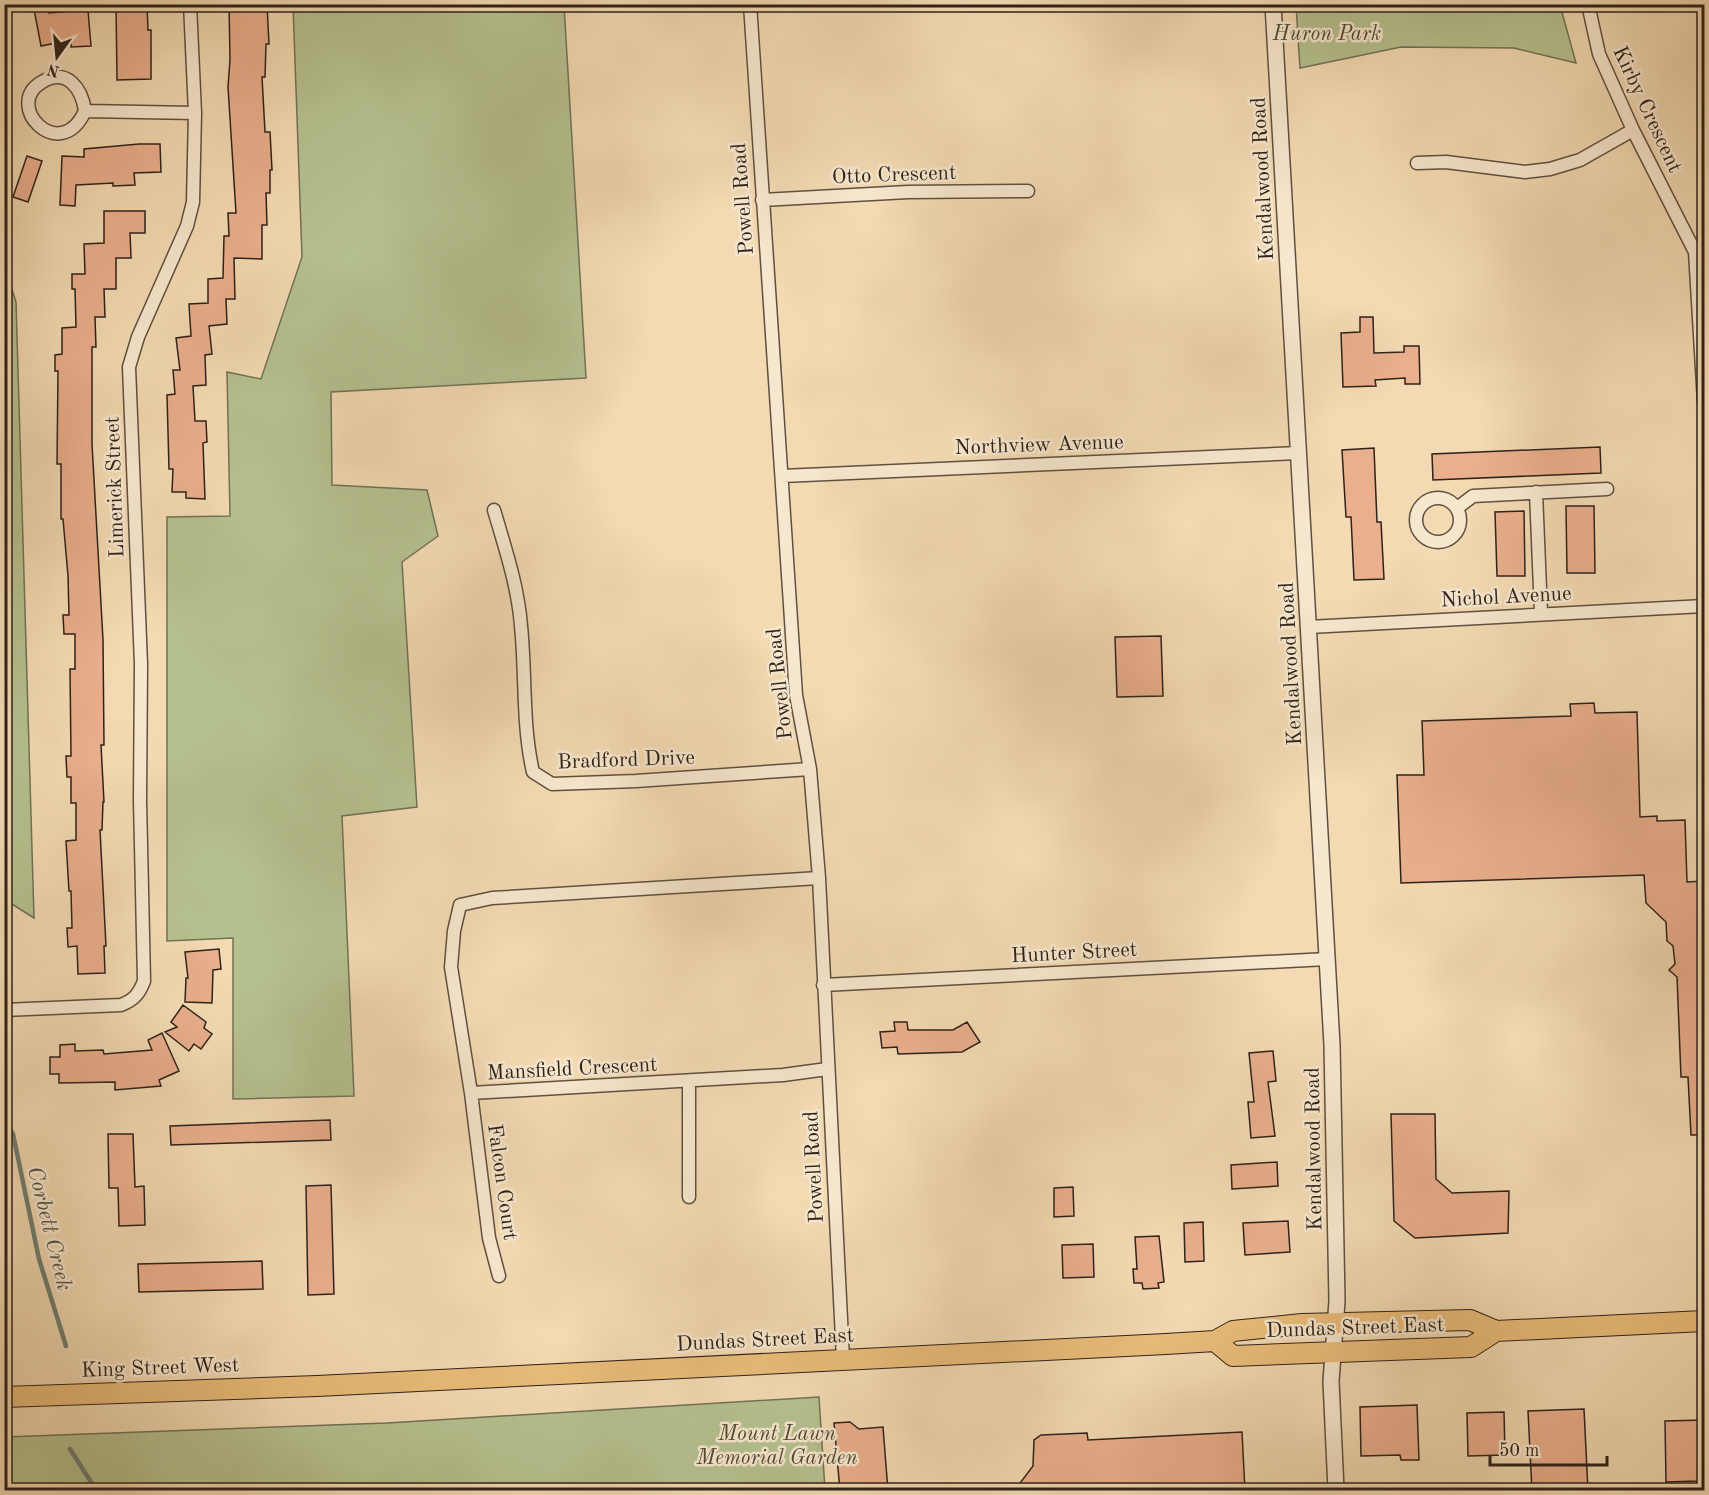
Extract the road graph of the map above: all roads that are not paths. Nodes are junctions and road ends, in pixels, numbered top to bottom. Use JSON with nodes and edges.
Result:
{"nodes":[{"id":1,"x":190,"y":4,"type":"edge"},
{"id":2,"x":750,"y":4,"type":"edge"},
{"id":3,"x":1273,"y":4,"type":"edge"},
{"id":4,"x":1588,"y":4,"type":"edge"},
{"id":5,"x":85,"y":111,"type":"junction"},
{"id":6,"x":195,"y":113,"type":"junction"},
{"id":7,"x":1633,"y":130,"type":"junction"},
{"id":8,"x":1417,"y":163,"type":"dead end"},
{"id":9,"x":1028,"y":190,"type":"dead end"},
{"id":10,"x":762,"y":200,"type":"junction"},
{"id":11,"x":1700,"y":251,"type":"edge"},
{"id":12,"x":1704,"y":402,"type":"edge"},
{"id":13,"x":1298,"y":453,"type":"junction"},
{"id":14,"x":782,"y":476,"type":"junction"},
{"id":15,"x":1606,"y":489,"type":"dead end"},
{"id":16,"x":1536,"y":492,"type":"junction"},
{"id":17,"x":1457,"y":508,"type":"dead end"},
{"id":18,"x":494,"y":510,"type":"dead end"},
{"id":19,"x":1704,"y":606,"type":"edge"},
{"id":20,"x":1541,"y":613,"type":"junction"},
{"id":21,"x":1310,"y":627,"type":"junction"},
{"id":22,"x":810,"y":769,"type":"junction"},
{"id":23,"x":819,"y":878,"type":"junction"},
{"id":24,"x":1327,"y":959,"type":"junction"},
{"id":25,"x":823,"y":985,"type":"junction"},
{"id":26,"x":4,"y":1010,"type":"edge"},
{"id":27,"x":827,"y":1069,"type":"junction"},
{"id":28,"x":689,"y":1081,"type":"junction"},
{"id":29,"x":471,"y":1092,"type":"junction"},
{"id":30,"x":689,"y":1197,"type":"dead end"},
{"id":31,"x":499,"y":1276,"type":"dead end"},
{"id":32,"x":1704,"y":1321,"type":"edge"},
{"id":33,"x":1336,"y":1322,"type":"junction"},
{"id":34,"x":1496,"y":1331,"type":"junction"},
{"id":35,"x":1215,"y":1341,"type":"junction"},
{"id":36,"x":1333,"y":1351,"type":"junction"},
{"id":37,"x":843,"y":1359,"type":"junction"},
{"id":38,"x":317,"y":1386,"type":"joint"},
{"id":39,"x":4,"y":1397,"type":"edge"},
{"id":40,"x":1336,"y":1491,"type":"edge"}],
"edges":[{"from":1,"to":6,"type":"street","name":"Limerick Street"},
{"from":2,"to":10,"type":"street","name":"Powell Road"},
{"from":3,"to":13,"type":"street","name":"Kendalwood Road"},
{"from":4,"to":7,"type":"street","name":"Kirby Crescent"},
{"from":5,"to":5,"type":"street"},
{"from":5,"to":6,"type":"street"},
{"from":6,"to":26,"type":"street","name":"Limerick Street"},
{"from":7,"to":8,"type":"street"},
{"from":7,"to":11,"type":"street","name":"Kirby Crescent"},
{"from":9,"to":10,"type":"street","name":"Otto Crescent"},
{"from":10,"to":14,"type":"street","name":"Powell Road"},
{"from":11,"to":12,"type":"street","name":"Kirby Crescent"},
{"from":13,"to":14,"type":"street","name":"Northview Avenue"},
{"from":13,"to":21,"type":"street","name":"Kendalwood Road"},
{"from":14,"to":22,"type":"street","name":"Powell Road"},
{"from":15,"to":16,"type":"street"},
{"from":16,"to":17,"type":"street"},
{"from":16,"to":20,"type":"street"},
{"from":18,"to":22,"type":"street","name":"Bradford Drive"},
{"from":19,"to":20,"type":"street","name":"Nichol Avenue"},
{"from":20,"to":21,"type":"street","name":"Nichol Avenue"},
{"from":21,"to":24,"type":"street","name":"Kendalwood Road"},
{"from":22,"to":23,"type":"street","name":"Powell Road"},
{"from":23,"to":25,"type":"street","name":"Powell Road"},
{"from":23,"to":29,"type":"street","name":"Mansfield Crescent"},
{"from":24,"to":25,"type":"street","name":"Hunter Street"},
{"from":24,"to":33,"type":"street","name":"Kendalwood Road"},
{"from":25,"to":27,"type":"street","name":"Powell Road"},
{"from":27,"to":28,"type":"street","name":"Mansfield Crescent"},
{"from":27,"to":37,"type":"street","name":"Powell Road"},
{"from":28,"to":29,"type":"street","name":"Mansfield Crescent"},
{"from":28,"to":30,"type":"street"},
{"from":29,"to":31,"type":"street","name":"Falcon Court"},
{"from":32,"to":34,"type":"main road","name":"Dundas Street East"},
{"from":33,"to":34,"type":"main road","name":"Dundas Street East"},
{"from":33,"to":35,"type":"main road","name":"Dundas Street East"},
{"from":33,"to":36,"type":"street","name":"Kendalwood Road"},
{"from":34,"to":36,"type":"main road","name":"Dundas Street East"},
{"from":35,"to":36,"type":"main road","name":"Dundas Street East"},
{"from":35,"to":37,"type":"main road","name":"Dundas Street East"},
{"from":36,"to":40,"type":"street","name":"Kendalwood Road"},
{"from":37,"to":38,"type":"main road","name":"Dundas Street East"},
{"from":38,"to":39,"type":"main road","name":"King Street West"}]}
